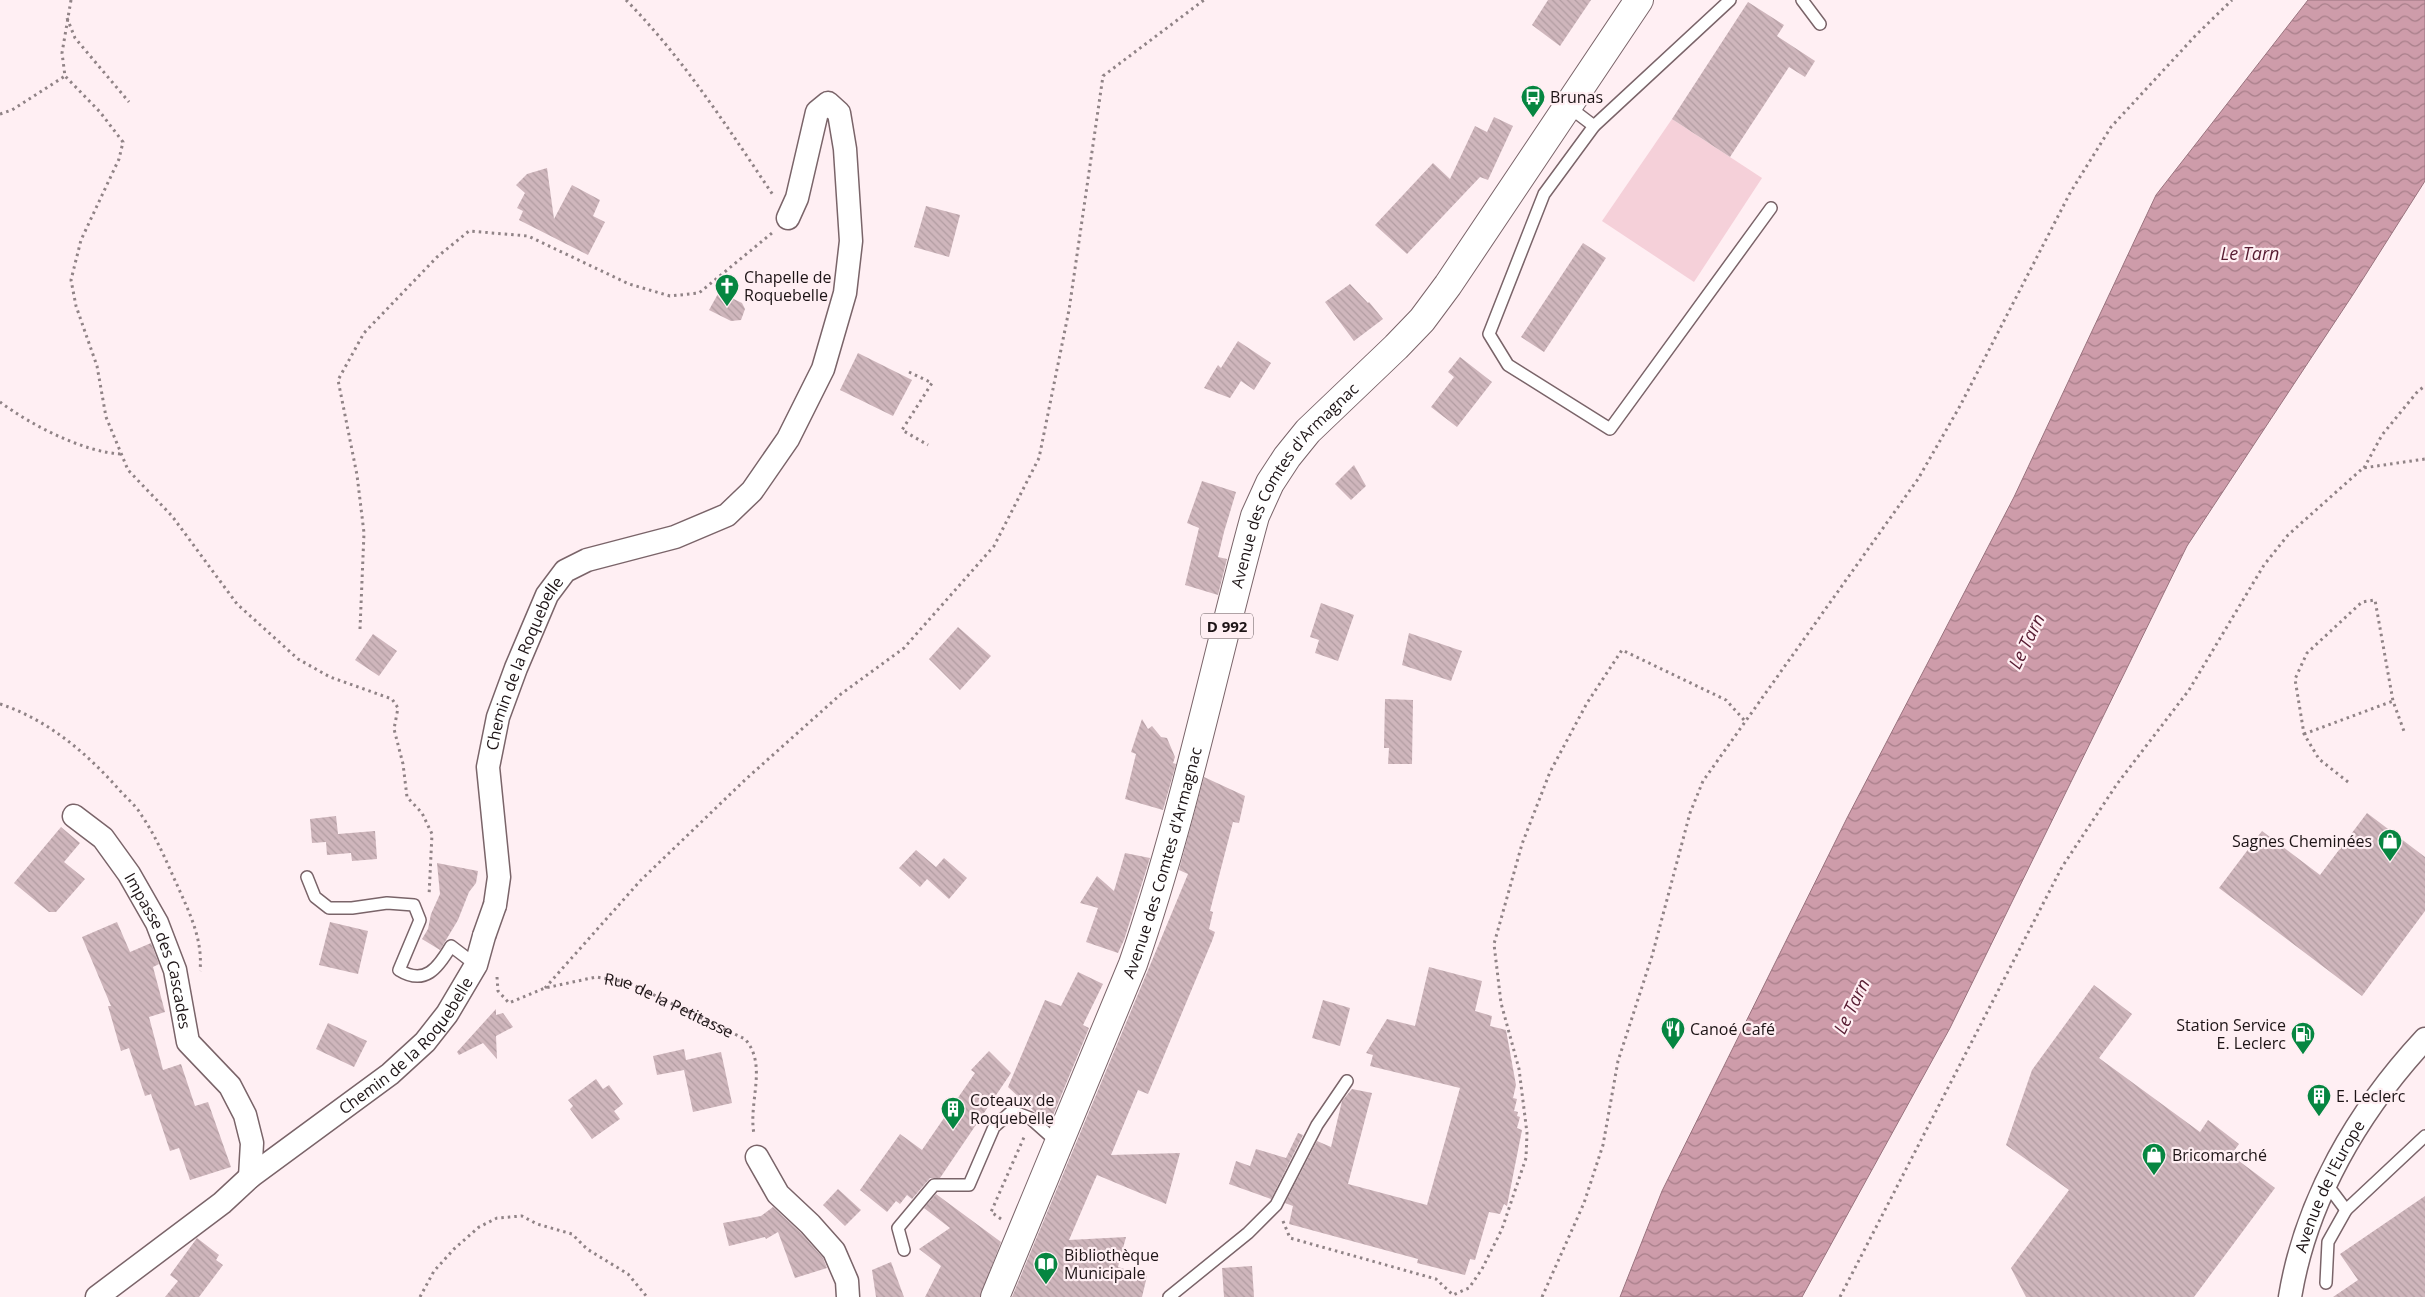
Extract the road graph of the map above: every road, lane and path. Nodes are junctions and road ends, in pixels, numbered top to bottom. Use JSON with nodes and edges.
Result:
{"nodes":[{"id":1,"x":71,"y":0,"type":"edge"},
{"id":2,"x":626,"y":0,"type":"edge"},
{"id":3,"x":1204,"y":0,"type":"edge"},
{"id":4,"x":1639,"y":0,"type":"edge"},
{"id":5,"x":1730,"y":0,"type":"edge"},
{"id":6,"x":1802,"y":0,"type":"edge"},
{"id":7,"x":2232,"y":0,"type":"edge"},
{"id":8,"x":67,"y":18,"type":"junction"},
{"id":9,"x":1820,"y":24,"type":"dead end"},
{"id":10,"x":65,"y":76,"type":"junction"},
{"id":11,"x":129,"y":102,"type":"dead end"},
{"id":12,"x":1569,"y":107,"type":"junction"},
{"id":13,"x":0,"y":114,"type":"edge"},
{"id":14,"x":1594,"y":126,"type":"junction"},
{"id":15,"x":1771,"y":208,"type":"dead end"},
{"id":16,"x":788,"y":218,"type":"junction"},
{"id":17,"x":909,"y":372,"type":"dead end"},
{"id":18,"x":2425,"y":386,"type":"edge"},
{"id":19,"x":0,"y":402,"type":"edge"},
{"id":20,"x":928,"y":445,"type":"dead end"},
{"id":21,"x":121,"y":454,"type":"junction"},
{"id":22,"x":2425,"y":459,"type":"edge"},
{"id":23,"x":2363,"y":468,"type":"junction"},
{"id":24,"x":360,"y":629,"type":"dead end"},
{"id":25,"x":2393,"y":701,"type":"junction"},
{"id":26,"x":1745,"y":721,"type":"junction"},
{"id":27,"x":2304,"y":734,"type":"junction"},
{"id":28,"x":2405,"y":734,"type":"dead end"},
{"id":29,"x":2348,"y":782,"type":"dead end"},
{"id":30,"x":74,"y":816,"type":"dead end"},
{"id":31,"x":307,"y":877,"type":"dead end"},
{"id":32,"x":420,"y":920,"type":"junction"},
{"id":33,"x":486,"y":967,"type":"junction"},
{"id":34,"x":545,"y":988,"type":"junction"},
{"id":35,"x":2425,"y":1040,"type":"edge"},
{"id":36,"x":1347,"y":1081,"type":"dead end"},
{"id":37,"x":2425,"y":1136,"type":"edge"},
{"id":38,"x":1024,"y":1137,"type":"dead end"},
{"id":39,"x":1058,"y":1144,"type":"junction"},
{"id":40,"x":758,"y":1157,"type":"joint"},
{"id":41,"x":250,"y":1177,"type":"junction"},
{"id":42,"x":2325,"y":1182,"type":"junction"},
{"id":43,"x":1276,"y":1205,"type":"junction"},
{"id":44,"x":2346,"y":1210,"type":"junction"},
{"id":45,"x":1004,"y":1222,"type":"dead end"},
{"id":46,"x":904,"y":1250,"type":"dead end"},
{"id":47,"x":2326,"y":1282,"type":"dead end"},
{"id":48,"x":97,"y":1297,"type":"edge"},
{"id":49,"x":420,"y":1297,"type":"edge"},
{"id":50,"x":647,"y":1297,"type":"edge"},
{"id":51,"x":848,"y":1297,"type":"edge"},
{"id":52,"x":995,"y":1297,"type":"edge"},
{"id":53,"x":1169,"y":1297,"type":"edge"},
{"id":54,"x":1542,"y":1297,"type":"edge"},
{"id":55,"x":1840,"y":1297,"type":"edge"},
{"id":56,"x":2290,"y":1297,"type":"edge"}],
"edges":[{"from":1,"to":8,"type":"path"},
{"from":2,"to":16,"type":"path"},
{"from":3,"to":34,"type":"path"},
{"from":4,"to":12,"type":"main road","name":"Avenue des Comtes d'Armagnac","number":"D 992"},
{"from":5,"to":14,"type":"lane"},
{"from":6,"to":9,"type":"lane"},
{"from":7,"to":26,"type":"path"},
{"from":8,"to":10,"type":"path"},
{"from":8,"to":11,"type":"path"},
{"from":10,"to":13,"type":"path"},
{"from":10,"to":21,"type":"path"},
{"from":12,"to":14,"type":"lane"},
{"from":12,"to":39,"type":"main road","name":"Avenue des Comtes d'Armagnac","number":"D 992"},
{"from":14,"to":15,"type":"lane"},
{"from":16,"to":24,"type":"path"},
{"from":16,"to":33,"type":"street","name":"Chemin de la Roquebelle","bridge":true},
{"from":17,"to":20,"type":"path"},
{"from":18,"to":23,"type":"path"},
{"from":19,"to":21,"type":"path"},
{"from":21,"to":32,"type":"path"},
{"from":22,"to":23,"type":"path"},
{"from":23,"to":55,"type":"path"},
{"from":25,"to":27,"type":"path"},
{"from":25,"to":27,"type":"path"},
{"from":25,"to":28,"type":"path"},
{"from":26,"to":43,"type":"path"},
{"from":26,"to":54,"type":"path"},
{"from":27,"to":29,"type":"path"},
{"from":30,"to":41,"type":"street","name":"Impasse des Cascades"},
{"from":31,"to":32,"type":"lane"},
{"from":32,"to":33,"type":"lane"},
{"from":33,"to":34,"type":"path","name":"Rue de la Petitasse"},
{"from":33,"to":41,"type":"street","name":"Chemin de la Roquebelle"},
{"from":34,"to":40,"type":"path","name":"Rue de la Petitasse"},
{"from":35,"to":42,"type":"street","name":"Avenue de l'Europe"},
{"from":36,"to":43,"type":"lane"},
{"from":37,"to":44,"type":"lane"},
{"from":38,"to":45,"type":"path"},
{"from":39,"to":46,"type":"lane"},
{"from":39,"to":52,"type":"main road","name":"Avenue des Comtes d'Armagnac","number":"D 992"},
{"from":40,"to":51,"type":"street"},
{"from":41,"to":48,"type":"street","name":"Chemin de la Roquebelle"},
{"from":42,"to":44,"type":"lane"},
{"from":42,"to":56,"type":"street","name":"Avenue de l'Europe"},
{"from":43,"to":53,"type":"lane"},
{"from":44,"to":47,"type":"lane"},
{"from":49,"to":50,"type":"path"}]}
